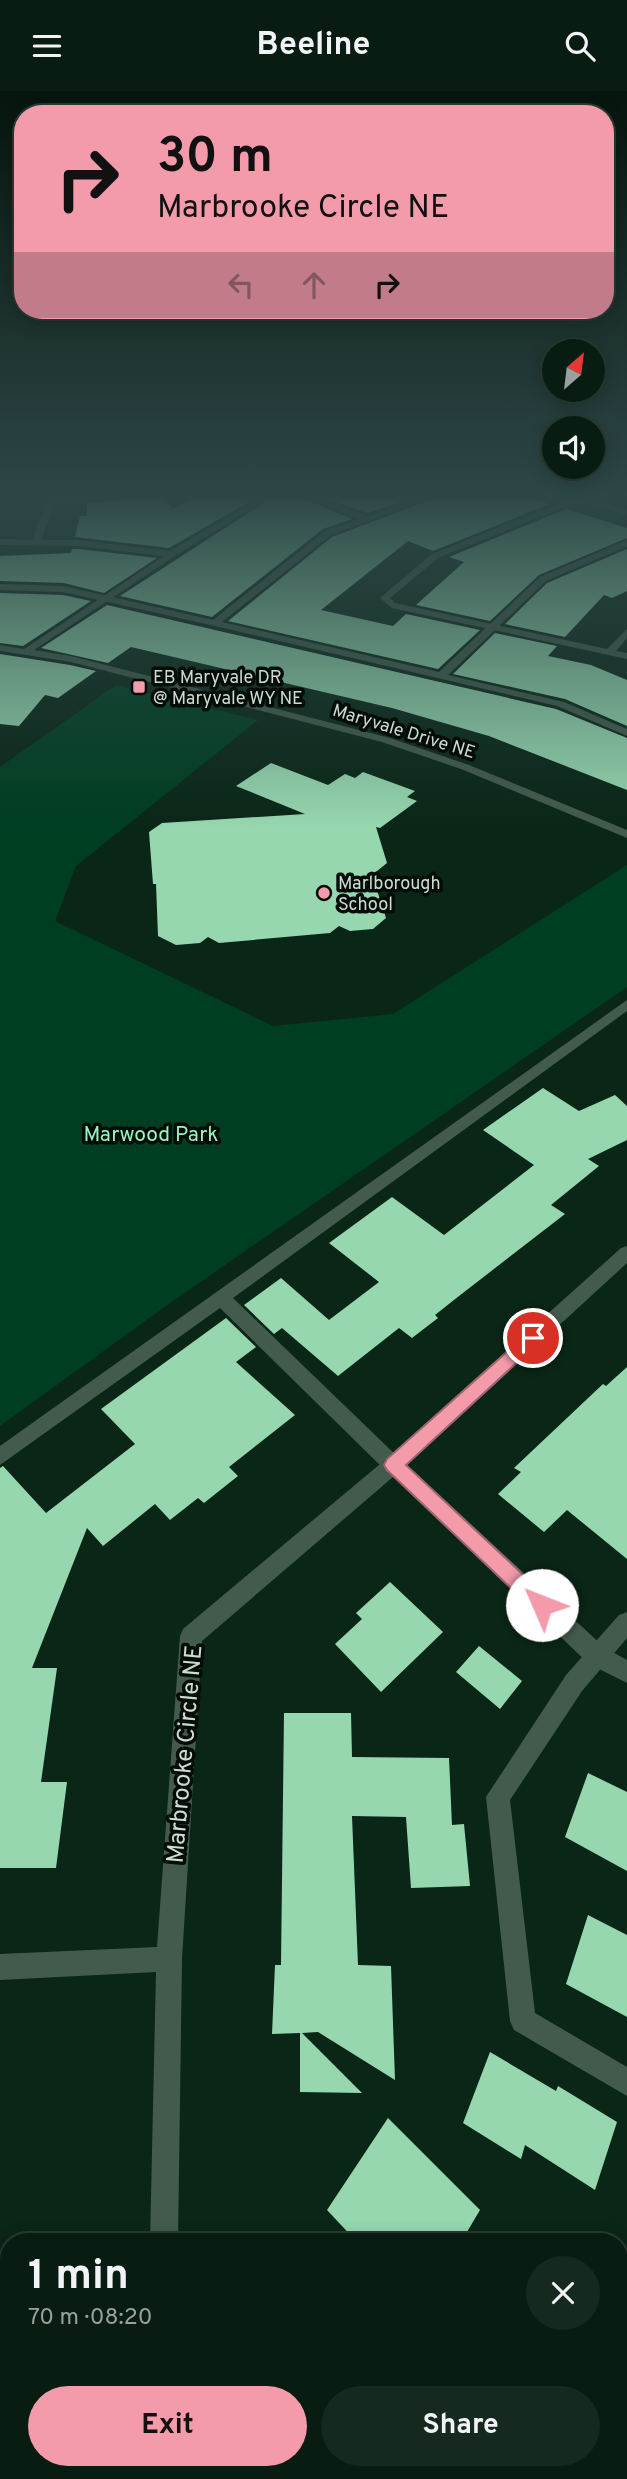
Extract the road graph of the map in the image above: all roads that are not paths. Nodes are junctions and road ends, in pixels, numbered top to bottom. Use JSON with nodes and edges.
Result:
{"nodes":[{"id":1,"x":96,"y":606,"type":"edge"},
{"id":2,"x":141,"y":606,"type":"edge"},
{"id":3,"x":236,"y":606,"type":"edge"},
{"id":4,"x":399,"y":606,"type":"edge"},
{"id":5,"x":513,"y":606,"type":"edge"},
{"id":6,"x":215,"y":623,"type":"junction"},
{"id":7,"x":492,"y":626,"type":"junction"},
{"id":8,"x":627,"y":632,"type":"edge"},
{"id":9,"x":0,"y":648,"type":"edge"},
{"id":10,"x":28,"y":650,"type":"junction"},
{"id":11,"x":609,"y":652,"type":"junction"},
{"id":12,"x":627,"y":656,"type":"edge"},
{"id":13,"x":441,"y":676,"type":"junction"},
{"id":14,"x":627,"y":733,"type":"edge"},
{"id":15,"x":627,"y":834,"type":"edge"},
{"id":16,"x":627,"y":1004,"type":"edge"},
{"id":17,"x":627,"y":1253,"type":"edge"},
{"id":18,"x":220,"y":1297,"type":"junction"},
{"id":19,"x":0,"y":1457,"type":"edge"},
{"id":20,"x":393,"y":1465,"type":"junction"},
{"id":21,"x":627,"y":1622,"type":"edge"},
{"id":22,"x":597,"y":1657,"type":"junction"},
{"id":23,"x":627,"y":1672,"type":"edge"},
{"id":24,"x":169,"y":1959,"type":"junction"},
{"id":25,"x":0,"y":1967,"type":"edge"},
{"id":26,"x":627,"y":2082,"type":"edge"},
{"id":27,"x":164,"y":2233,"type":"edge"}],
"edges":[{"from":1,"to":10,"type":"street"},
{"from":2,"to":6,"type":"street"},
{"from":3,"to":6,"type":"street"},
{"from":4,"to":7,"type":"street"},
{"from":5,"to":7,"type":"street"},
{"from":6,"to":13,"type":"street"},
{"from":7,"to":11,"type":"street"},
{"from":7,"to":13,"type":"street"},
{"from":8,"to":11,"type":"street"},
{"from":9,"to":10,"type":"street","name":"Maryvale Drive NE"},
{"from":10,"to":15,"type":"street","name":"Maryvale Drive NE"},
{"from":11,"to":12,"type":"street"},
{"from":13,"to":14,"type":"street"},
{"from":16,"to":18,"type":"street"},
{"from":17,"to":20,"type":"street","name":"Marbrooke Circle NE"},
{"from":18,"to":19,"type":"street"},
{"from":18,"to":20,"type":"street"},
{"from":20,"to":22,"type":"street"},
{"from":20,"to":24,"type":"street","name":"Marbrooke Circle NE"},
{"from":21,"to":22,"type":"street"},
{"from":22,"to":23,"type":"street"},
{"from":22,"to":26,"type":"street"},
{"from":24,"to":25,"type":"street"},
{"from":24,"to":27,"type":"street","name":"Marbrooke Circle NE"}]}
